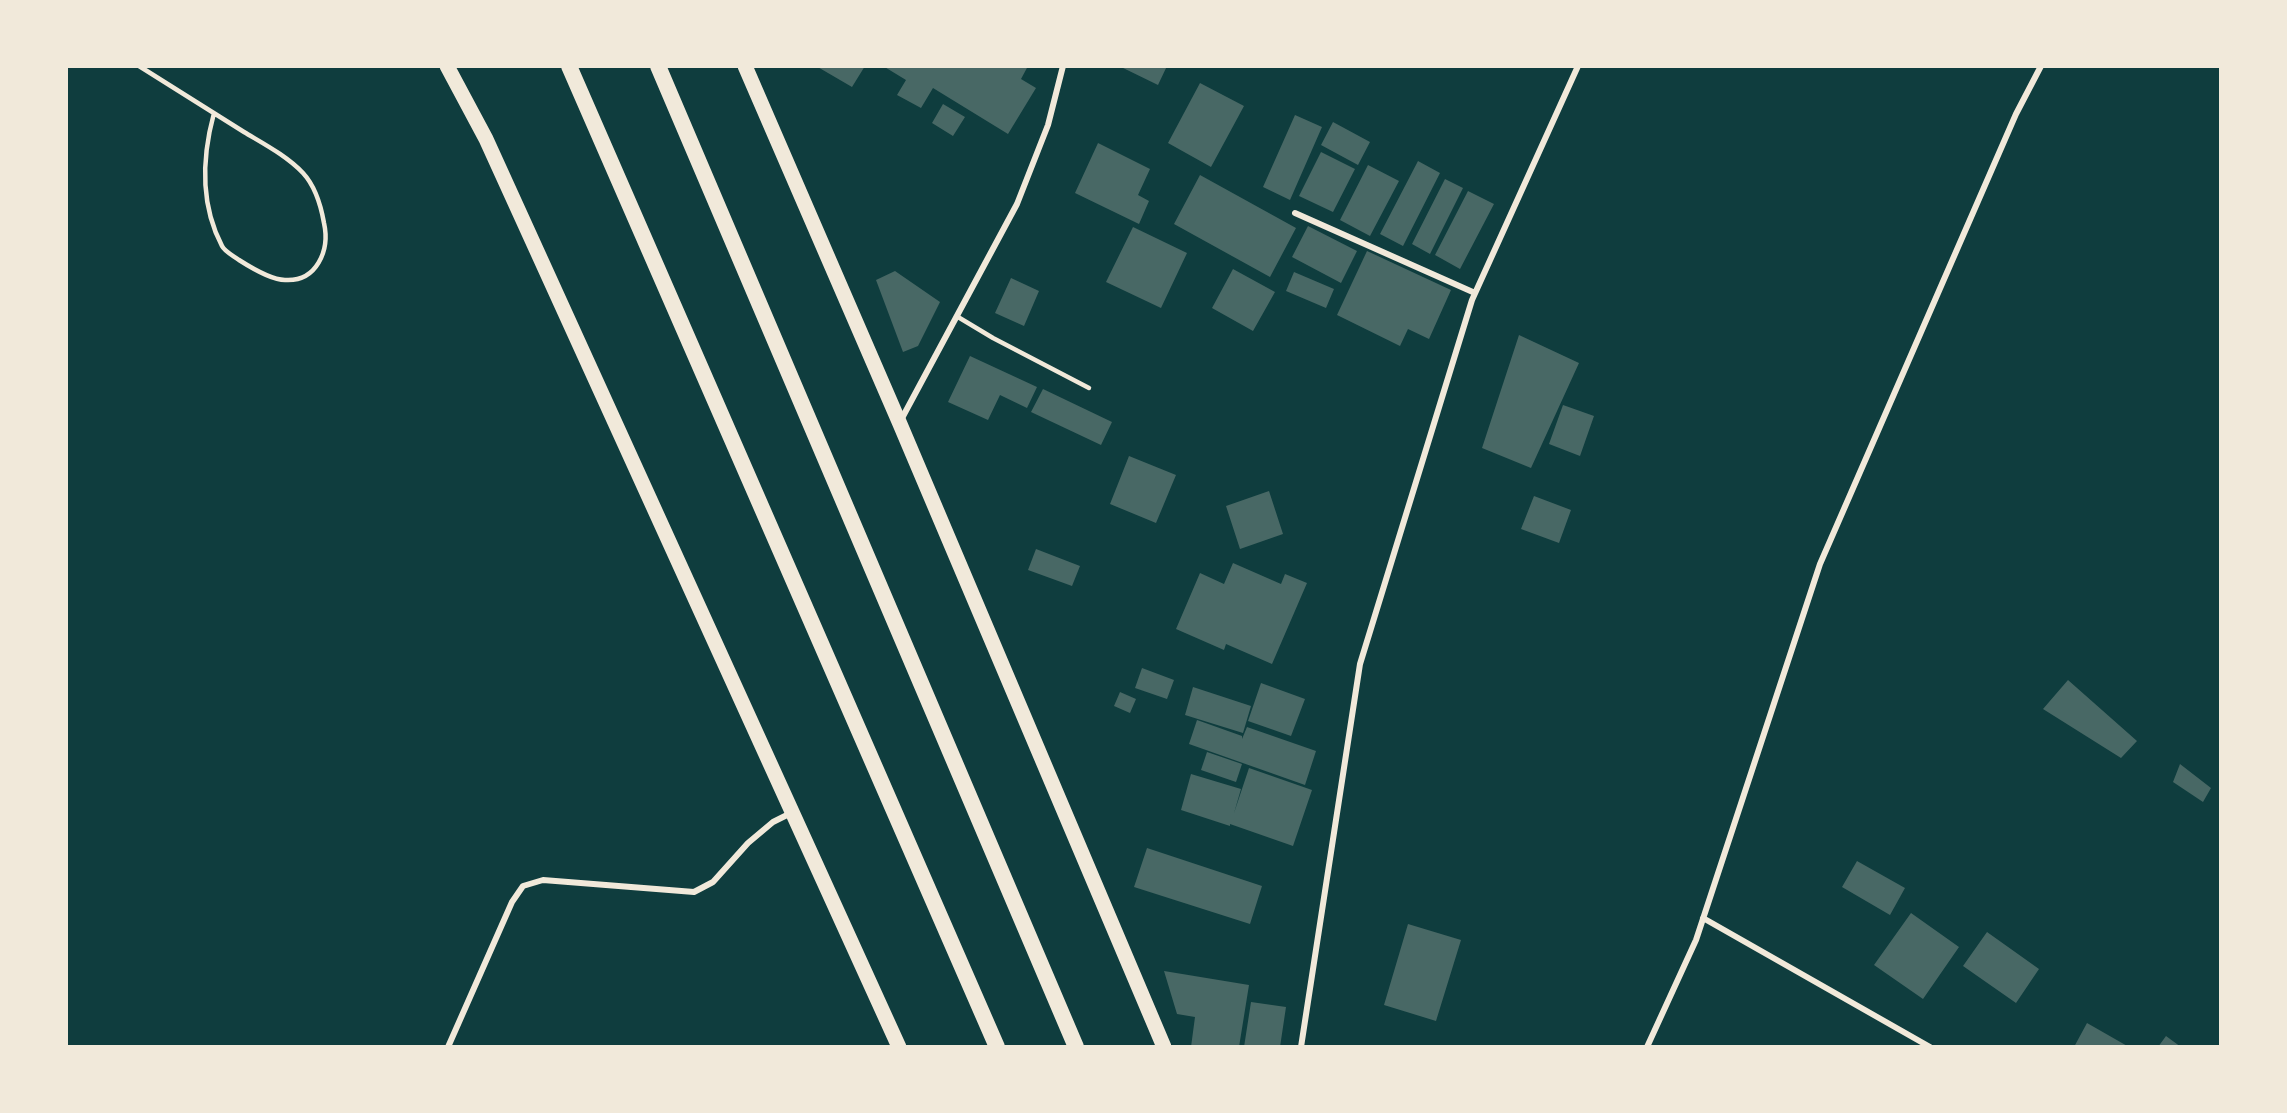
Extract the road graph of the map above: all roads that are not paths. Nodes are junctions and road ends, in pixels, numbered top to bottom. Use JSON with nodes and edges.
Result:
{"nodes":[{"id":1,"x":139,"y":66,"type":"edge"},
{"id":2,"x":447,"y":66,"type":"edge"},
{"id":3,"x":568,"y":66,"type":"edge"},
{"id":4,"x":658,"y":66,"type":"edge"},
{"id":5,"x":745,"y":66,"type":"edge"},
{"id":6,"x":1063,"y":66,"type":"edge"},
{"id":7,"x":1578,"y":66,"type":"edge"},
{"id":8,"x":2041,"y":66,"type":"edge"},
{"id":9,"x":214,"y":113,"type":"junction"},
{"id":10,"x":1295,"y":213,"type":"dead end"},
{"id":11,"x":1475,"y":293,"type":"junction"},
{"id":12,"x":957,"y":317,"type":"junction"},
{"id":13,"x":1089,"y":388,"type":"dead end"},
{"id":14,"x":900,"y":424,"type":"junction"},
{"id":15,"x":794,"y":812,"type":"junction"},
{"id":16,"x":1703,"y":918,"type":"junction"},
{"id":17,"x":448,"y":1047,"type":"edge"},
{"id":18,"x":899,"y":1047,"type":"edge"},
{"id":19,"x":997,"y":1047,"type":"edge"},
{"id":20,"x":1076,"y":1047,"type":"edge"},
{"id":21,"x":1164,"y":1047,"type":"edge"},
{"id":22,"x":1301,"y":1047,"type":"edge"},
{"id":23,"x":1647,"y":1047,"type":"edge"},
{"id":24,"x":1930,"y":1047,"type":"edge"}],
"edges":[{"from":1,"to":9,"type":"lane"},
{"from":2,"to":15,"type":"main road"},
{"from":3,"to":19,"type":"highway"},
{"from":4,"to":20,"type":"highway"},
{"from":5,"to":14,"type":"main road"},
{"from":6,"to":12,"type":"street"},
{"from":7,"to":11,"type":"street"},
{"from":8,"to":16,"type":"street"},
{"from":9,"to":9,"type":"lane"},
{"from":10,"to":11,"type":"street"},
{"from":11,"to":22,"type":"street"},
{"from":12,"to":13,"type":"lane"},
{"from":12,"to":14,"type":"street"},
{"from":14,"to":21,"type":"main road"},
{"from":15,"to":17,"type":"street"},
{"from":15,"to":18,"type":"main road"},
{"from":16,"to":23,"type":"street"},
{"from":16,"to":24,"type":"street"}]}
